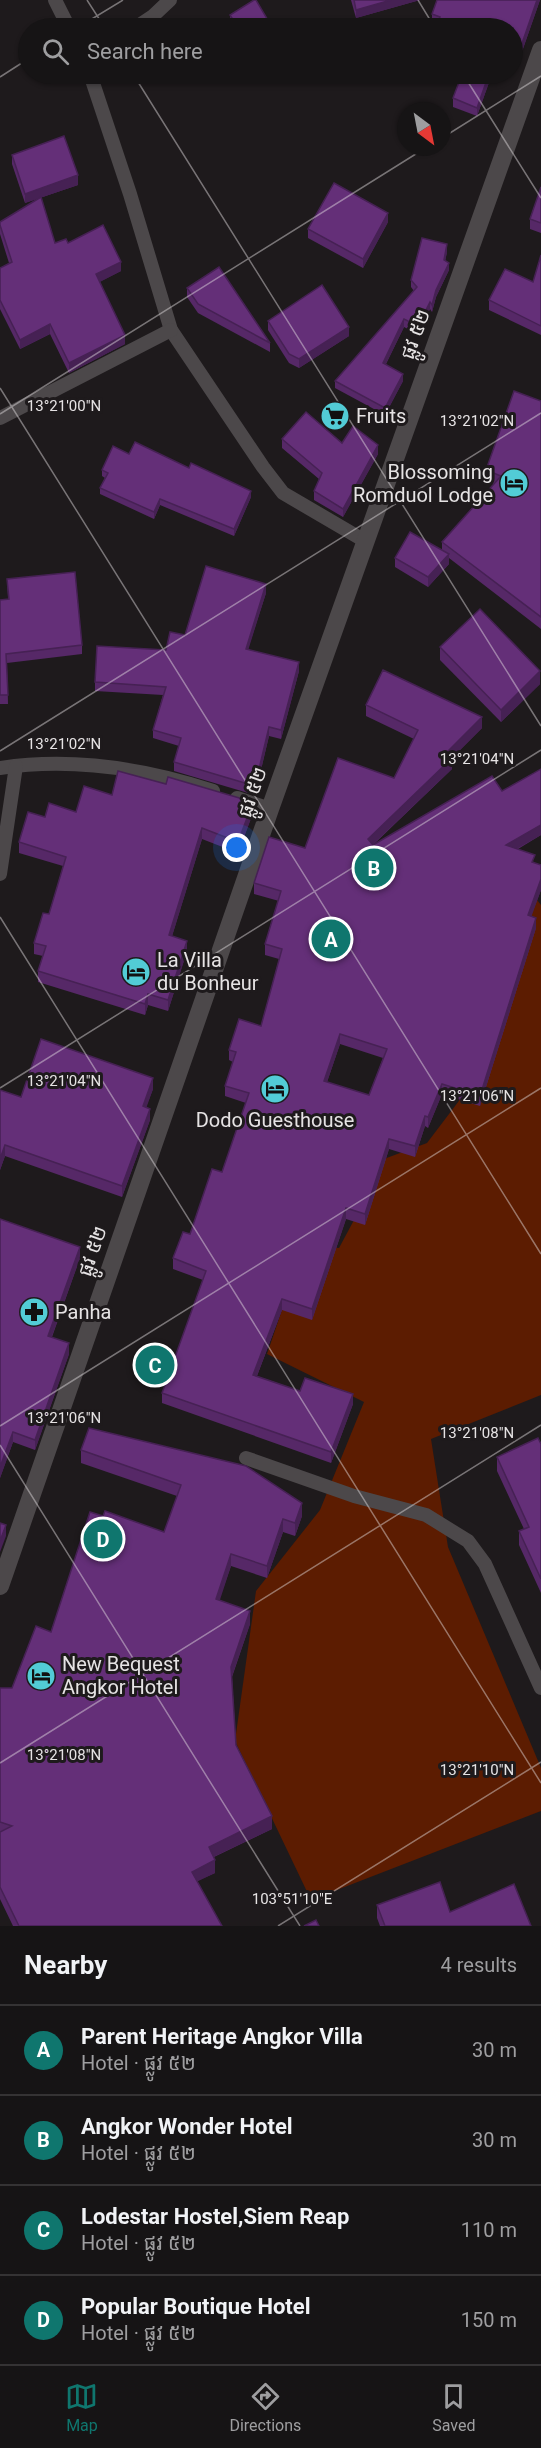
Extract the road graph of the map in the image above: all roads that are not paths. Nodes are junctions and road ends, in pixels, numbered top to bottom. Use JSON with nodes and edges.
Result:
{"nodes":[{"id":1,"x":55,"y":0,"type":"edge"},
{"id":2,"x":170,"y":0,"type":"edge"},
{"id":3,"x":64,"y":18,"type":"edge"},
{"id":4,"x":150,"y":18,"type":"edge"},
{"id":5,"x":541,"y":50,"type":"edge"},
{"id":6,"x":93,"y":84,"type":"edge"},
{"id":7,"x":171,"y":330,"type":"junction"},
{"id":8,"x":0,"y":418,"type":"edge"},
{"id":9,"x":365,"y":541,"type":"junction"},
{"id":10,"x":16,"y":766,"type":"junction"},
{"id":11,"x":0,"y":768,"type":"edge"},
{"id":12,"x":270,"y":809,"type":"junction"},
{"id":13,"x":0,"y":874,"type":"edge"},
{"id":14,"x":246,"y":1458,"type":"dead end"},
{"id":15,"x":0,"y":1586,"type":"edge"},
{"id":16,"x":541,"y":1688,"type":"edge"}],
"edges":[{"from":1,"to":3,"type":"lane"},
{"from":2,"to":4,"type":"lane"},
{"from":5,"to":9,"type":"main road","name":"ផ្លូវ ៥២"},
{"from":6,"to":7,"type":"lane"},
{"from":7,"to":8,"type":"lane"},
{"from":7,"to":9,"type":"lane"},
{"from":9,"to":12,"type":"main road","name":"ផ្លូវ ៥២"},
{"from":10,"to":11,"type":"lane"},
{"from":10,"to":12,"type":"lane"},
{"from":10,"to":13,"type":"lane"},
{"from":12,"to":15,"type":"main road","name":"ផ្លូវ ៥២"},
{"from":14,"to":16,"type":"lane"}]}
